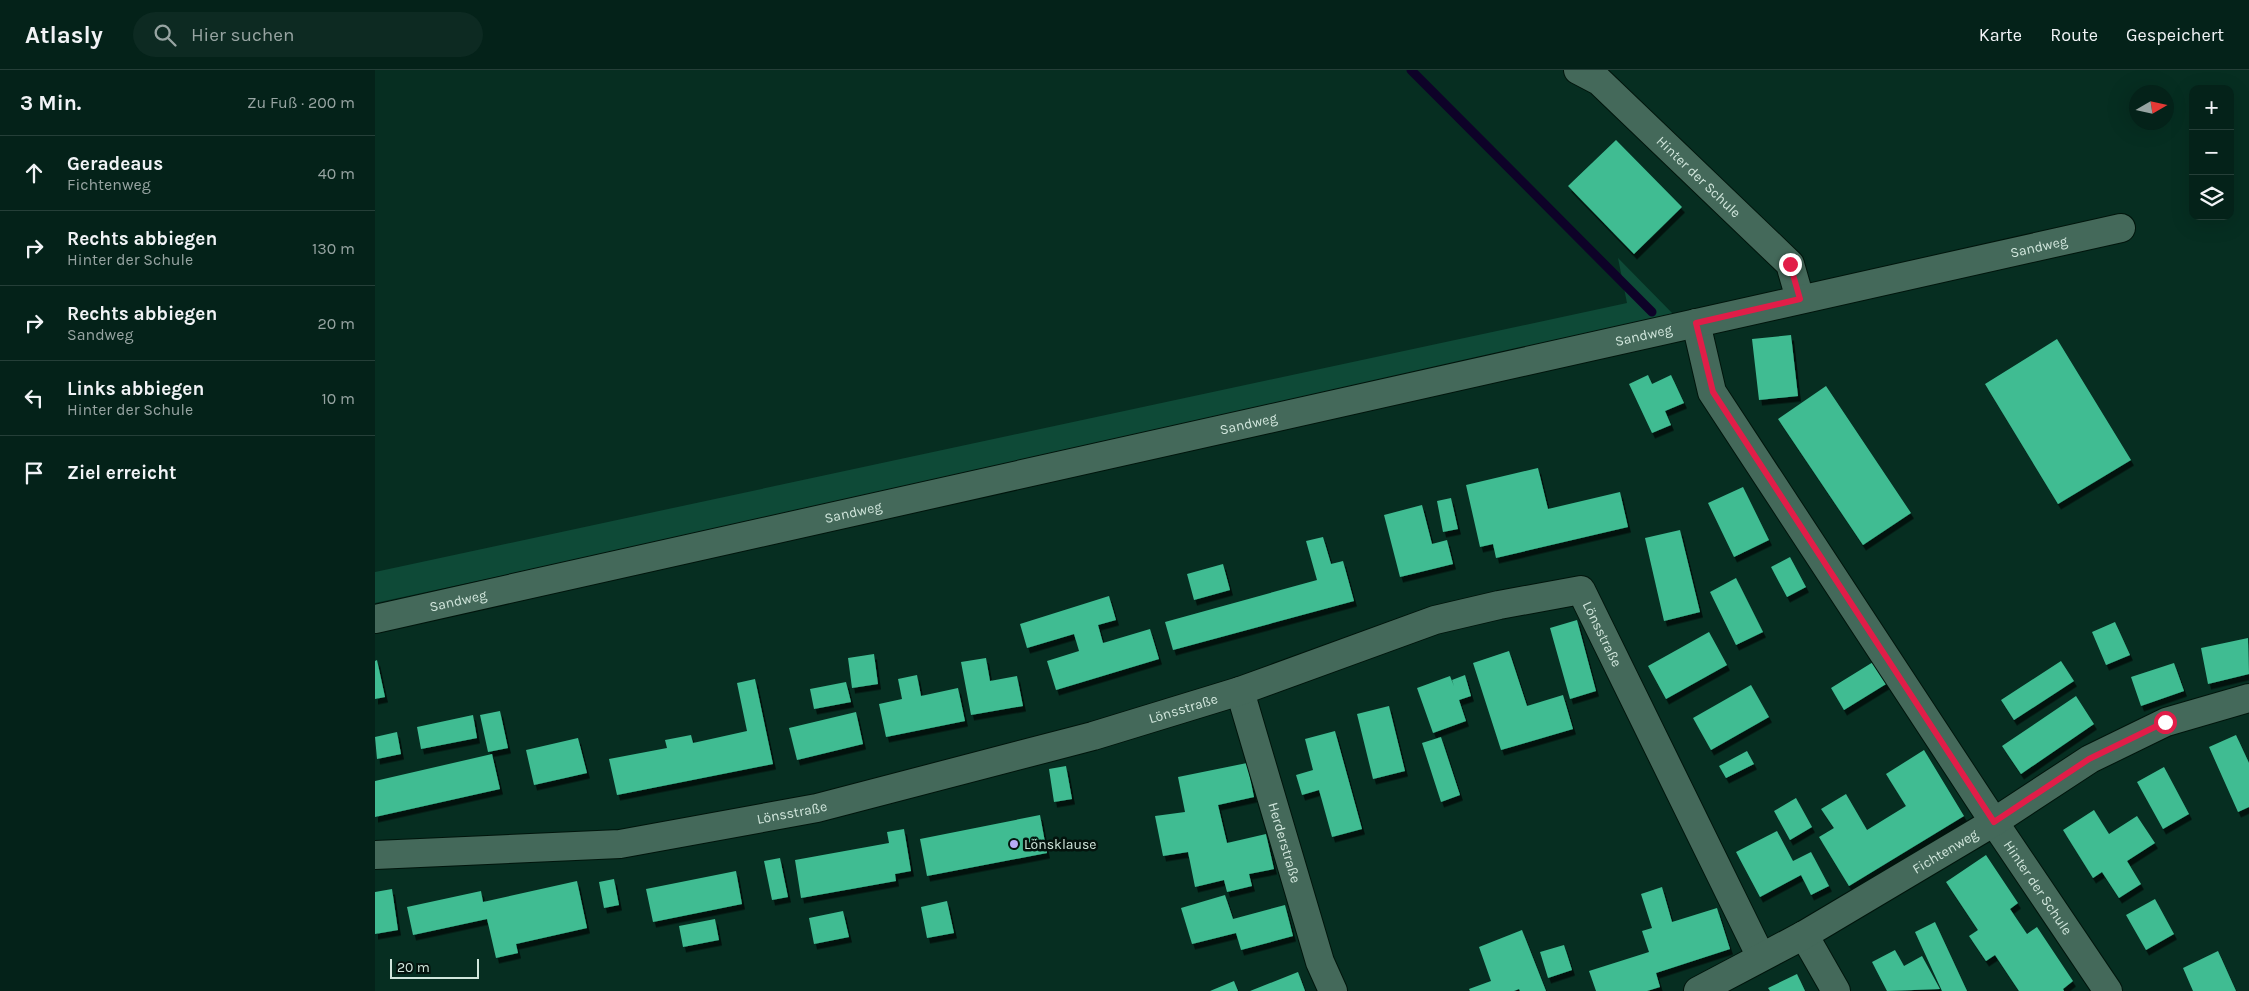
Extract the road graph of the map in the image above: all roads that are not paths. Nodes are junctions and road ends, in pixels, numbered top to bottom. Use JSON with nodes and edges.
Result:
{"nodes":[{"id":1,"x":1578,"y":70,"type":"edge"},
{"id":2,"x":2121,"y":228,"type":"dead end"},
{"id":3,"x":1800,"y":299,"type":"junction"},
{"id":4,"x":1696,"y":323,"type":"junction"},
{"id":5,"x":375,"y":619,"type":"edge"},
{"id":6,"x":1240,"y":691,"type":"junction"},
{"id":7,"x":2249,"y":698,"type":"edge"},
{"id":8,"x":1994,"y":822,"type":"junction"},
{"id":9,"x":375,"y":855,"type":"edge"},
{"id":10,"x":1805,"y":934,"type":"junction"},
{"id":11,"x":1761,"y":957,"type":"junction"},
{"id":12,"x":1333,"y":991,"type":"edge"},
{"id":13,"x":1698,"y":991,"type":"edge"},
{"id":14,"x":1836,"y":991,"type":"edge"},
{"id":15,"x":2108,"y":991,"type":"edge"}],
"edges":[{"from":1,"to":3,"type":"street","name":"Hinter der Schule"},
{"from":2,"to":3,"type":"street","name":"Sandweg"},
{"from":3,"to":4,"type":"street","name":"Sandweg"},
{"from":4,"to":5,"type":"street","name":"Sandweg"},
{"from":4,"to":8,"type":"street","name":"Hinter der Schule"},
{"from":6,"to":9,"type":"street","name":"Lönsstraße"},
{"from":6,"to":11,"type":"street","name":"Lönsstraße"},
{"from":6,"to":12,"type":"street","name":"Herderstraße"},
{"from":7,"to":8,"type":"street","name":"Fichtenweg"},
{"from":8,"to":10,"type":"street","name":"Fichtenweg"},
{"from":8,"to":15,"type":"street","name":"Hinter der Schule"},
{"from":10,"to":11,"type":"street","name":"Fichtenweg"},
{"from":10,"to":14,"type":"street"},
{"from":11,"to":13,"type":"street","name":"Fichtenweg"}]}
